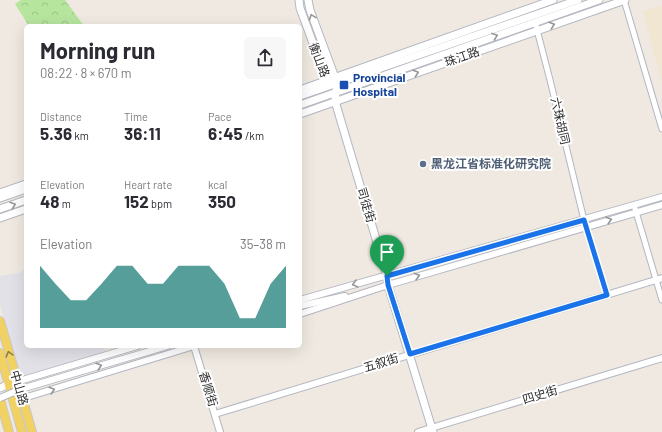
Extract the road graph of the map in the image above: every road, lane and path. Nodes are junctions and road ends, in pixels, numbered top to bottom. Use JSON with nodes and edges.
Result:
{"nodes":[{"id":1,"x":299,"y":0,"type":"edge"},
{"id":2,"x":308,"y":0,"type":"edge"},
{"id":3,"x":553,"y":0,"type":"edge"},
{"id":4,"x":578,"y":0,"type":"edge"},
{"id":5,"x":599,"y":0,"type":"edge"},
{"id":6,"x":624,"y":0,"type":"edge"},
{"id":7,"x":535,"y":22,"type":"junction"},
{"id":8,"x":537,"y":31,"type":"junction"},
{"id":9,"x":336,"y":80,"type":"junction"},
{"id":10,"x":328,"y":83,"type":"junction"},
{"id":11,"x":302,"y":90,"type":"edge"},
{"id":12,"x":336,"y":93,"type":"junction"},
{"id":13,"x":302,"y":95,"type":"edge"},
{"id":14,"x":336,"y":101,"type":"junction"},
{"id":15,"x":302,"y":104,"type":"edge"},
{"id":16,"x":302,"y":113,"type":"edge"},
{"id":17,"x":662,"y":129,"type":"edge"},
{"id":18,"x":24,"y":185,"type":"edge"},
{"id":19,"x":24,"y":191,"type":"edge"},
{"id":20,"x":0,"y":193,"type":"edge"},
{"id":21,"x":662,"y":197,"type":"edge"},
{"id":22,"x":0,"y":198,"type":"edge"},
{"id":23,"x":24,"y":201,"type":"edge"},
{"id":24,"x":662,"y":204,"type":"edge"},
{"id":25,"x":634,"y":205,"type":"junction"},
{"id":26,"x":24,"y":209,"type":"edge"},
{"id":27,"x":0,"y":210,"type":"edge"},
{"id":28,"x":636,"y":212,"type":"junction"},
{"id":29,"x":0,"y":218,"type":"edge"},
{"id":30,"x":584,"y":220,"type":"junction"},
{"id":31,"x":586,"y":227,"type":"junction"},
{"id":32,"x":387,"y":276,"type":"junction"},
{"id":33,"x":659,"y":279,"type":"edge"},
{"id":34,"x":388,"y":285,"type":"junction"},
{"id":35,"x":378,"y":289,"type":"junction"},
{"id":36,"x":607,"y":295,"type":"junction"},
{"id":37,"x":302,"y":299,"type":"edge"},
{"id":38,"x":662,"y":300,"type":"edge"},
{"id":39,"x":302,"y":306,"type":"edge"},
{"id":40,"x":302,"y":313,"type":"edge"},
{"id":41,"x":0,"y":321,"type":"edge"},
{"id":42,"x":130,"y":348,"type":"edge"},
{"id":43,"x":160,"y":348,"type":"edge"},
{"id":44,"x":187,"y":348,"type":"edge"},
{"id":45,"x":195,"y":348,"type":"edge"},
{"id":46,"x":0,"y":353,"type":"edge"},
{"id":47,"x":410,"y":354,"type":"junction"},
{"id":48,"x":662,"y":358,"type":"edge"},
{"id":49,"x":13,"y":383,"type":"junction"},
{"id":50,"x":0,"y":388,"type":"edge"},
{"id":51,"x":18,"y":400,"type":"junction"},
{"id":52,"x":0,"y":403,"type":"edge"},
{"id":53,"x":215,"y":414,"type":"junction"},
{"id":54,"x":433,"y":430,"type":"edge"},
{"id":55,"x":9,"y":432,"type":"edge"},
{"id":56,"x":22,"y":432,"type":"edge"},
{"id":57,"x":32,"y":432,"type":"edge"},
{"id":58,"x":220,"y":432,"type":"edge"},
{"id":59,"x":418,"y":432,"type":"edge"}],
"edges":[{"from":1,"to":10,"type":"main road","name":"衡山路"},
{"from":9,"to":2,"type":"main road","name":"衡山路","one_way":true},
{"from":3,"to":9,"type":"main road","name":"珠江路"},
{"from":4,"to":9,"type":"main road","name":"珠江路"},
{"from":5,"to":7,"type":"main road","name":"珠江路"},
{"from":8,"to":6,"type":"main road","name":"珠江路","one_way":true},
{"from":6,"to":17,"type":"street"},
{"from":7,"to":8,"type":"street","name":"六珠胡同"},
{"from":12,"to":7,"type":"main road","name":"珠江路","one_way":true},
{"from":14,"to":8,"type":"main road","name":"珠江路","one_way":true},
{"from":8,"to":30,"type":"street","name":"六珠胡同"},
{"from":9,"to":10,"type":"main road","name":"珠江路"},
{"from":9,"to":12,"type":"main road","name":"衡山路"},
{"from":10,"to":11,"type":"main road","name":"珠江路"},
{"from":10,"to":12,"type":"main road","name":"衡山路"},
{"from":10,"to":13,"type":"main road","name":"珠江路"},
{"from":12,"to":14,"type":"main road","name":"司徒街"},
{"from":12,"to":15,"type":"main road","name":"珠江路"},
{"from":14,"to":16,"type":"main road","name":"珠江路"},
{"from":14,"to":32,"type":"main road","name":"司徒街"},
{"from":18,"to":20,"type":"main road"},
{"from":19,"to":22,"type":"main road"},
{"from":21,"to":25,"type":"street"},
{"from":27,"to":23,"type":"main road","one_way":true},
{"from":24,"to":28,"type":"street"},
{"from":25,"to":28,"type":"street"},
{"from":25,"to":30,"type":"street"},
{"from":26,"to":29,"type":"main road"},
{"from":31,"to":28,"type":"street","one_way":true},
{"from":28,"to":33,"type":"street"},
{"from":30,"to":31,"type":"street","name":"六珠胡同"},
{"from":30,"to":32,"type":"street"},
{"from":34,"to":31,"type":"street","one_way":true},
{"from":31,"to":36,"type":"street","name":"六珠胡同"},
{"from":32,"to":34,"type":"main road","name":"司徒街"},
{"from":32,"to":37,"type":"street","one_way":true},
{"from":33,"to":36,"type":"street","name":"五叙街"},
{"from":33,"to":38,"type":"street"},
{"from":34,"to":35,"type":"street"},
{"from":34,"to":47,"type":"main road","name":"司徒街"},
{"from":35,"to":39,"type":"street"},
{"from":35,"to":40,"type":"street"},
{"from":36,"to":47,"type":"street","name":"五叙街"},
{"from":49,"to":41,"type":"main road","name":"中山路","one_way":true},
{"from":42,"to":49,"type":"street"},
{"from":52,"to":43,"type":"street","one_way":true,"bridge":true},
{"from":51,"to":44,"type":"street","one_way":true},
{"from":45,"to":53,"type":"street","name":"香顺街"},
{"from":46,"to":49,"type":"main road"},
{"from":47,"to":53,"type":"street","name":"五叙街"},
{"from":47,"to":54,"type":"main road","name":"司徒街"},
{"from":48,"to":54,"type":"street","name":"四史街"},
{"from":49,"to":50,"type":"main road"},
{"from":49,"to":51,"type":"main road","name":"中山路"},
{"from":51,"to":52,"type":"main road"},
{"from":51,"to":56,"type":"main road"},
{"from":51,"to":57,"type":"main road","name":"中山路"},
{"from":52,"to":55,"type":"main road","name":"中山路"},
{"from":53,"to":58,"type":"street","name":"香顺街"},
{"from":54,"to":59,"type":"street","name":"四史街"}]}
